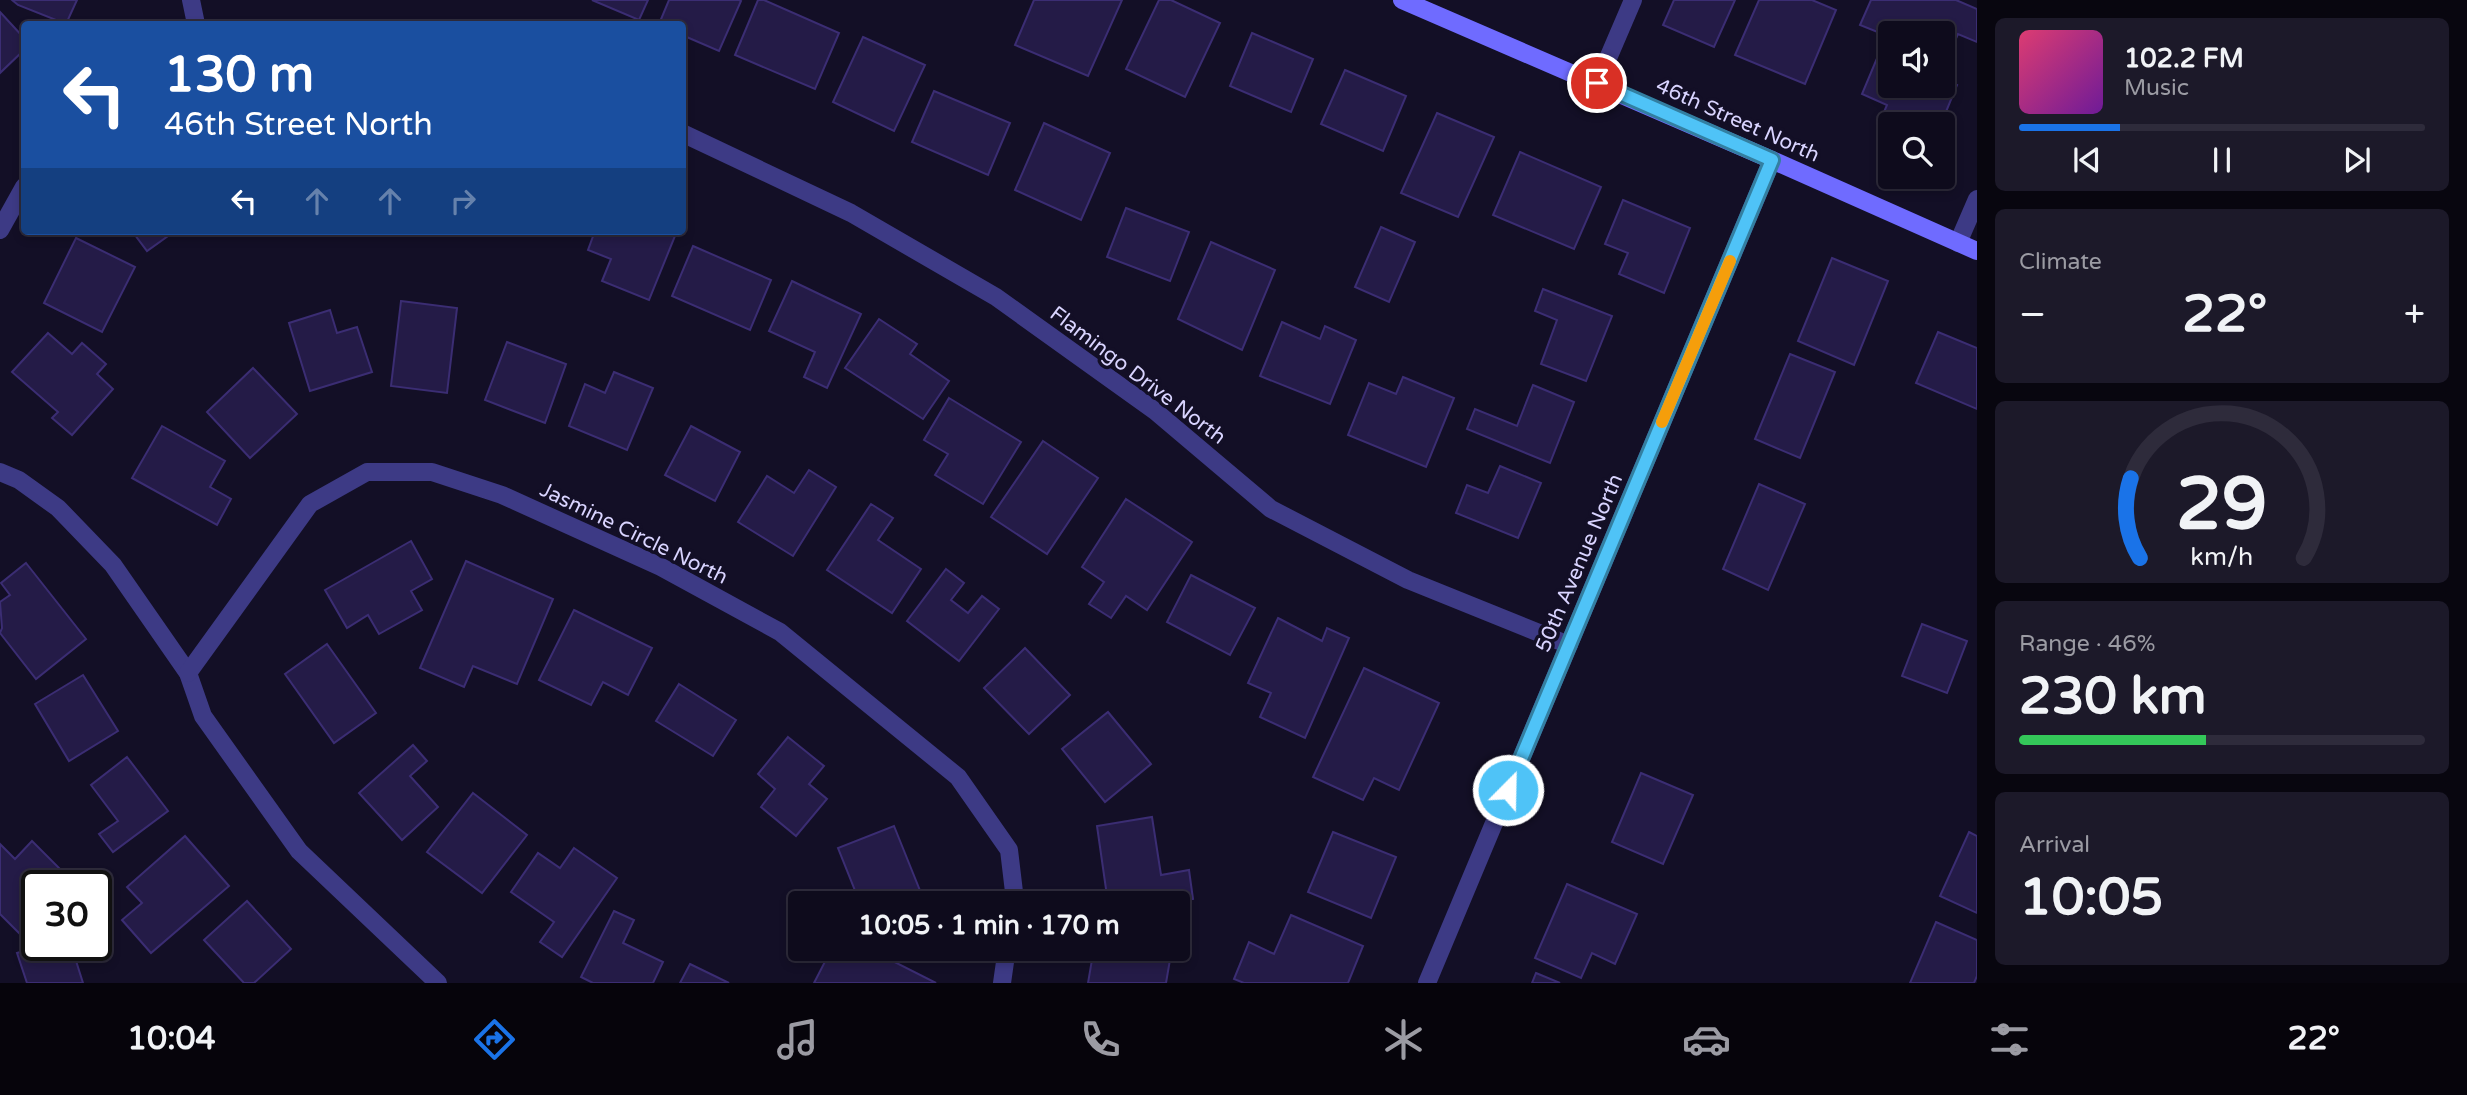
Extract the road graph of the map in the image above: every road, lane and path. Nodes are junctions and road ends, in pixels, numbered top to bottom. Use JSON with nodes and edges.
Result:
{"nodes":[{"id":1,"x":191,"y":0,"type":"edge"},
{"id":2,"x":1402,"y":0,"type":"edge"},
{"id":3,"x":1633,"y":0,"type":"edge"},
{"id":4,"x":195,"y":21,"type":"edge"},
{"id":5,"x":1597,"y":83,"type":"junction"},
{"id":6,"x":686,"y":135,"type":"edge"},
{"id":7,"x":1772,"y":160,"type":"junction"},
{"id":8,"x":21,"y":192,"type":"edge"},
{"id":9,"x":1977,"y":199,"type":"edge"},
{"id":10,"x":0,"y":230,"type":"edge"},
{"id":11,"x":1958,"y":243,"type":"junction"},
{"id":12,"x":1977,"y":251,"type":"edge"},
{"id":13,"x":0,"y":472,"type":"edge"},
{"id":14,"x":1569,"y":645,"type":"junction"},
{"id":15,"x":188,"y":673,"type":"junction"},
{"id":16,"x":1014,"y":891,"type":"edge"},
{"id":17,"x":1005,"y":961,"type":"edge"},
{"id":18,"x":438,"y":983,"type":"edge"},
{"id":19,"x":1002,"y":983,"type":"edge"},
{"id":20,"x":1427,"y":983,"type":"edge"}],
"edges":[{"from":1,"to":4,"type":"street"},
{"from":2,"to":5,"type":"street","name":"46th Street North"},
{"from":3,"to":5,"type":"street"},
{"from":5,"to":7,"type":"street","name":"46th Street North"},
{"from":6,"to":14,"type":"street","name":"Flamingo Drive North"},
{"from":7,"to":11,"type":"street","name":"46th Street North"},
{"from":7,"to":14,"type":"street","name":"50th Avenue North"},
{"from":8,"to":10,"type":"street"},
{"from":9,"to":11,"type":"street"},
{"from":11,"to":12,"type":"street","name":"46th Street North"},
{"from":13,"to":15,"type":"street"},
{"from":14,"to":20,"type":"street","name":"50th Avenue North"},
{"from":15,"to":16,"type":"street","name":"Jasmine Circle North"},
{"from":15,"to":18,"type":"street"},
{"from":17,"to":19,"type":"street"}]}
